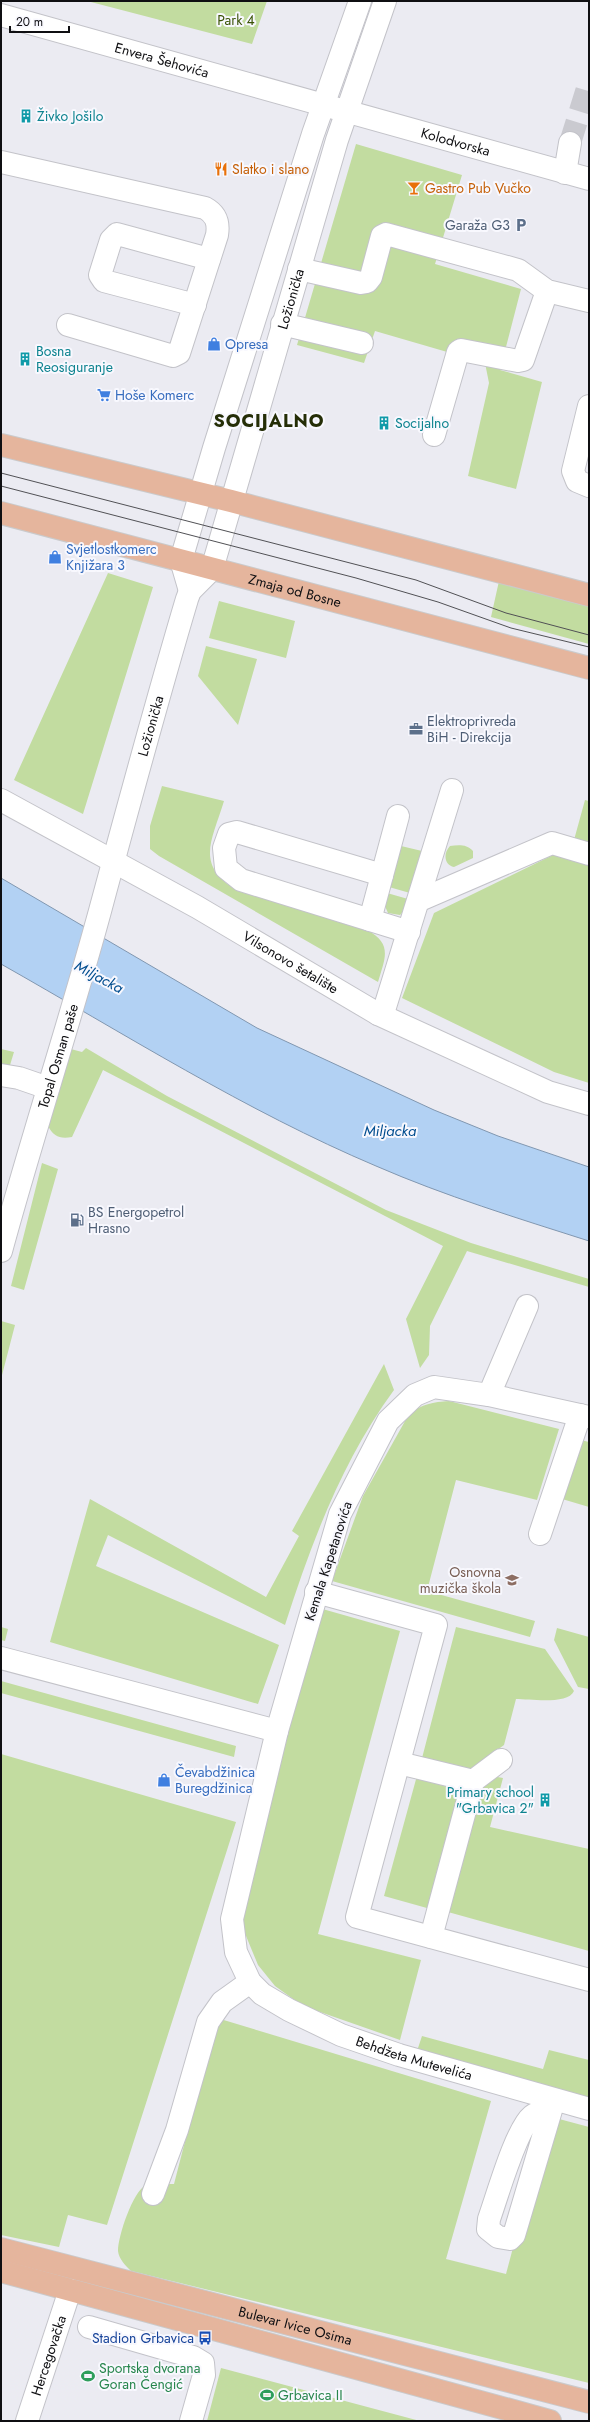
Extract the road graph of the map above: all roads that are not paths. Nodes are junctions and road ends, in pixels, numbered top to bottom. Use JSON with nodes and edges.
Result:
{"nodes":[{"id":1,"x":360,"y":1,"type":"edge"},
{"id":2,"x":385,"y":1,"type":"edge"},
{"id":3,"x":1,"y":16,"type":"edge"},
{"id":4,"x":323,"y":104,"type":"junction"},
{"id":5,"x":347,"y":111,"type":"junction"},
{"id":6,"x":570,"y":143,"type":"tunnel mouth"},
{"id":7,"x":1,"y":162,"type":"edge"},
{"id":8,"x":564,"y":173,"type":"junction"},
{"id":9,"x":589,"y":179,"type":"edge"},
{"id":10,"x":209,"y":259,"type":"junction"},
{"id":11,"x":299,"y":269,"type":"junction"},
{"id":12,"x":547,"y":291,"type":"junction"},
{"id":13,"x":589,"y":301,"type":"edge"},
{"id":14,"x":195,"y":305,"type":"junction"},
{"id":15,"x":68,"y":324,"type":"dead end"},
{"id":16,"x":282,"y":324,"type":"junction"},
{"id":17,"x":362,"y":343,"type":"dead end"},
{"id":18,"x":589,"y":406,"type":"edge"},
{"id":19,"x":434,"y":436,"type":"dead end"},
{"id":20,"x":1,"y":445,"type":"edge"},
{"id":21,"x":589,"y":486,"type":"edge"},
{"id":22,"x":201,"y":493,"type":"junction"},
{"id":23,"x":231,"y":501,"type":"junction"},
{"id":24,"x":1,"y":513,"type":"edge"},
{"id":25,"x":181,"y":560,"type":"junction"},
{"id":26,"x":212,"y":569,"type":"junction"},
{"id":27,"x":190,"y":591,"type":"junction"},
{"id":28,"x":589,"y":595,"type":"edge"},
{"id":29,"x":589,"y":668,"type":"edge"},
{"id":30,"x":452,"y":790,"type":"dead end"},
{"id":31,"x":1,"y":800,"type":"edge"},
{"id":32,"x":398,"y":816,"type":"dead end"},
{"id":33,"x":589,"y":854,"type":"edge"},
{"id":34,"x":113,"y":861,"type":"junction"},
{"id":35,"x":382,"y":875,"type":"junction"},
{"id":36,"x":420,"y":900,"type":"junction"},
{"id":37,"x":370,"y":920,"type":"junction"},
{"id":38,"x":409,"y":932,"type":"junction"},
{"id":39,"x":378,"y":1014,"type":"junction"},
{"id":40,"x":1,"y":1075,"type":"edge"},
{"id":41,"x":48,"y":1088,"type":"junction"},
{"id":42,"x":589,"y":1104,"type":"edge"},
{"id":43,"x":1,"y":1251,"type":"edge"},
{"id":44,"x":527,"y":1306,"type":"dead end"},
{"id":45,"x":488,"y":1395,"type":"junction"},
{"id":46,"x":585,"y":1416,"type":"edge"},
{"id":47,"x":540,"y":1534,"type":"dead end"},
{"id":48,"x":316,"y":1592,"type":"junction"},
{"id":49,"x":1,"y":1658,"type":"edge"},
{"id":50,"x":277,"y":1731,"type":"junction"},
{"id":51,"x":501,"y":1760,"type":"dead end"},
{"id":52,"x":399,"y":1762,"type":"junction"},
{"id":53,"x":474,"y":1781,"type":"junction"},
{"id":54,"x":431,"y":1937,"type":"junction"},
{"id":55,"x":589,"y":1980,"type":"edge"},
{"id":56,"x":250,"y":1982,"type":"junction"},
{"id":57,"x":552,"y":2106,"type":"junction"},
{"id":58,"x":589,"y":2109,"type":"edge"},
{"id":59,"x":153,"y":2194,"type":"dead end"},
{"id":60,"x":1,"y":2249,"type":"edge"},
{"id":61,"x":1,"y":2271,"type":"edge"},
{"id":62,"x":70,"y":2290,"type":"junction"},
{"id":63,"x":89,"y":2327,"type":"dead end"},
{"id":64,"x":589,"y":2402,"type":"edge"},
{"id":65,"x":27,"y":2421,"type":"edge"},
{"id":66,"x":191,"y":2421,"type":"edge"},
{"id":67,"x":550,"y":2421,"type":"edge"}],
"edges":[{"from":1,"to":4,"type":"street","name":"Ložionička"},
{"from":2,"to":5,"type":"street","name":"Ložionička"},
{"from":3,"to":4,"type":"street","name":"Envera Šehovića"},
{"from":4,"to":5,"type":"street","name":"Kolodvorska"},
{"from":4,"to":22,"type":"street","name":"Ložionička"},
{"from":5,"to":8,"type":"street","name":"Kolodvorska"},
{"from":5,"to":11,"type":"street","name":"Ložionička"},
{"from":6,"to":8,"type":"street"},
{"from":7,"to":10,"type":"street"},
{"from":8,"to":9,"type":"street","name":"Kolodvorska"},
{"from":10,"to":14,"type":"street"},
{"from":10,"to":14,"type":"street"},
{"from":11,"to":12,"type":"street"},
{"from":11,"to":16,"type":"street","name":"Ložionička"},
{"from":12,"to":13,"type":"street"},
{"from":12,"to":19,"type":"street"},
{"from":14,"to":15,"type":"street"},
{"from":16,"to":17,"type":"street"},
{"from":16,"to":23,"type":"street","name":"Ložionička"},
{"from":18,"to":21,"type":"street"},
{"from":20,"to":22,"type":"main road"},
{"from":22,"to":23,"type":"main road"},
{"from":22,"to":25,"type":"street","name":"Ložionička"},
{"from":23,"to":26,"type":"street","name":"Ložionička"},
{"from":23,"to":28,"type":"main road"},
{"from":24,"to":25,"type":"main road","name":"Zmaja od Bosne"},
{"from":25,"to":26,"type":"main road","name":"Zmaja od Bosne"},
{"from":25,"to":27,"type":"street"},
{"from":26,"to":27,"type":"street","name":"Ložionička"},
{"from":26,"to":29,"type":"main road","name":"Zmaja od Bosne"},
{"from":27,"to":34,"type":"street","name":"Ložionička"},
{"from":30,"to":36,"type":"street"},
{"from":31,"to":34,"type":"street","name":"Vilsonovo šetalište"},
{"from":32,"to":35,"type":"street"},
{"from":33,"to":36,"type":"street"},
{"from":34,"to":39,"type":"street","name":"Vilsonovo šetalište"},
{"from":34,"to":41,"type":"street","name":"Topal Osman paše"},
{"from":35,"to":37,"type":"street"},
{"from":35,"to":37,"type":"street"},
{"from":36,"to":38,"type":"street"},
{"from":37,"to":38,"type":"street"},
{"from":38,"to":39,"type":"street"},
{"from":39,"to":42,"type":"street","name":"Vilsonovo šetalište"},
{"from":40,"to":41,"type":"street"},
{"from":41,"to":43,"type":"street","name":"Topal Osman paše"},
{"from":44,"to":45,"type":"street"},
{"from":45,"to":46,"type":"street","name":"Kemala Kapetanovića"},
{"from":45,"to":48,"type":"street","name":"Kemala Kapetanovića"},
{"from":46,"to":47,"type":"street"},
{"from":48,"to":50,"type":"street","name":"Kemala Kapetanovića"},
{"from":48,"to":52,"type":"street"},
{"from":49,"to":50,"type":"street"},
{"from":50,"to":56,"type":"street","name":"Kemala Kapetanovića"},
{"from":51,"to":53,"type":"street"},
{"from":52,"to":53,"type":"street"},
{"from":52,"to":54,"type":"street"},
{"from":53,"to":54,"type":"street"},
{"from":54,"to":55,"type":"street"},
{"from":56,"to":57,"type":"street","name":"Behdžeta Mutevelića"},
{"from":56,"to":59,"type":"street"},
{"from":57,"to":57,"type":"street"},
{"from":57,"to":58,"type":"street","name":"Behdžeta Mutevelića"},
{"from":60,"to":64,"type":"main road","name":"Bulevar Ivice Osima"},
{"from":61,"to":62,"type":"main road","name":"Bulevar Ivice Osima"},
{"from":62,"to":65,"type":"street","name":"Hercegovačka"},
{"from":62,"to":67,"type":"main road","name":"Bulevar Ivice Osima"},
{"from":63,"to":66,"type":"street"}]}
